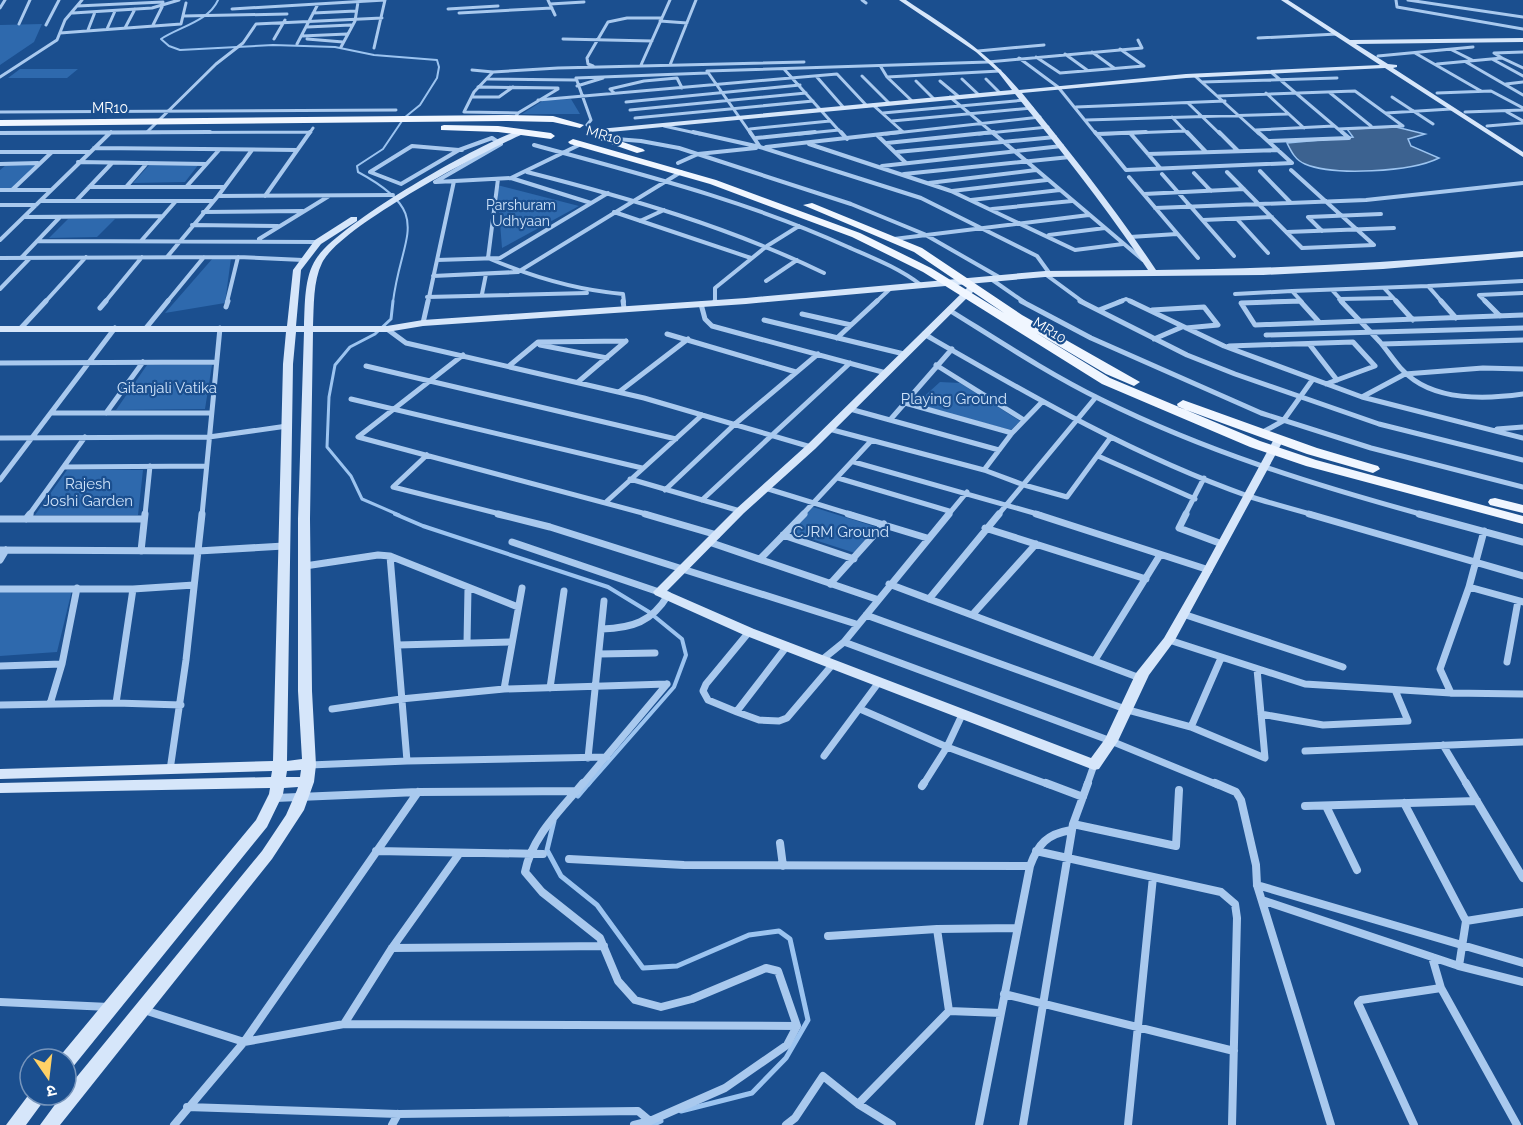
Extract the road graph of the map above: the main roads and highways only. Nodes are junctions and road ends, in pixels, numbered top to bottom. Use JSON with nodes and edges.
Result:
{"nodes":[{"id":1,"x":514,"y":116,"type":"junction"},
{"id":2,"x":583,"y":125,"type":"junction"},
{"id":3,"x":151,"y":128,"type":"junction"},
{"id":4,"x":2,"y":130,"type":"edge"},
{"id":5,"x":600,"y":135,"type":"junction"},
{"id":6,"x":496,"y":136,"type":"junction"},
{"id":7,"x":566,"y":141,"type":"junction"},
{"id":8,"x":680,"y":167,"type":"junction"},
{"id":9,"x":967,"y":287,"type":"junction"},
{"id":10,"x":1276,"y":445,"type":"junction"},
{"id":11,"x":1523,"y":509,"type":"edge"},
{"id":12,"x":1523,"y":520,"type":"edge"}],
"edges":[{"from":1,"to":2,"type":"main road","name":"MR10"},
{"from":1,"to":3,"type":"main road","name":"MR10"},
{"from":1,"to":6,"type":"main road"},
{"from":2,"to":5,"type":"main road","name":"MR10"},
{"from":2,"to":7,"type":"main road"},
{"from":3,"to":4,"type":"main road","name":"MR10"},
{"from":3,"to":4,"type":"main road","name":"MR10"},
{"from":3,"to":6,"type":"main road","name":"MR10"},
{"from":5,"to":7,"type":"main road"},
{"from":5,"to":8,"type":"main road","name":"MR10"},
{"from":6,"to":7,"type":"main road","name":"MR10"},
{"from":7,"to":8,"type":"main road","name":"MR10"},
{"from":8,"to":9,"type":"main road","name":"MR10"},
{"from":8,"to":9,"type":"main road","name":"MR10"},
{"from":9,"to":10,"type":"main road","name":"MR10"},
{"from":9,"to":10,"type":"main road","name":"MR10"},
{"from":10,"to":11,"type":"main road","name":"MR10"},
{"from":10,"to":12,"type":"main road","name":"MR10"}]}
